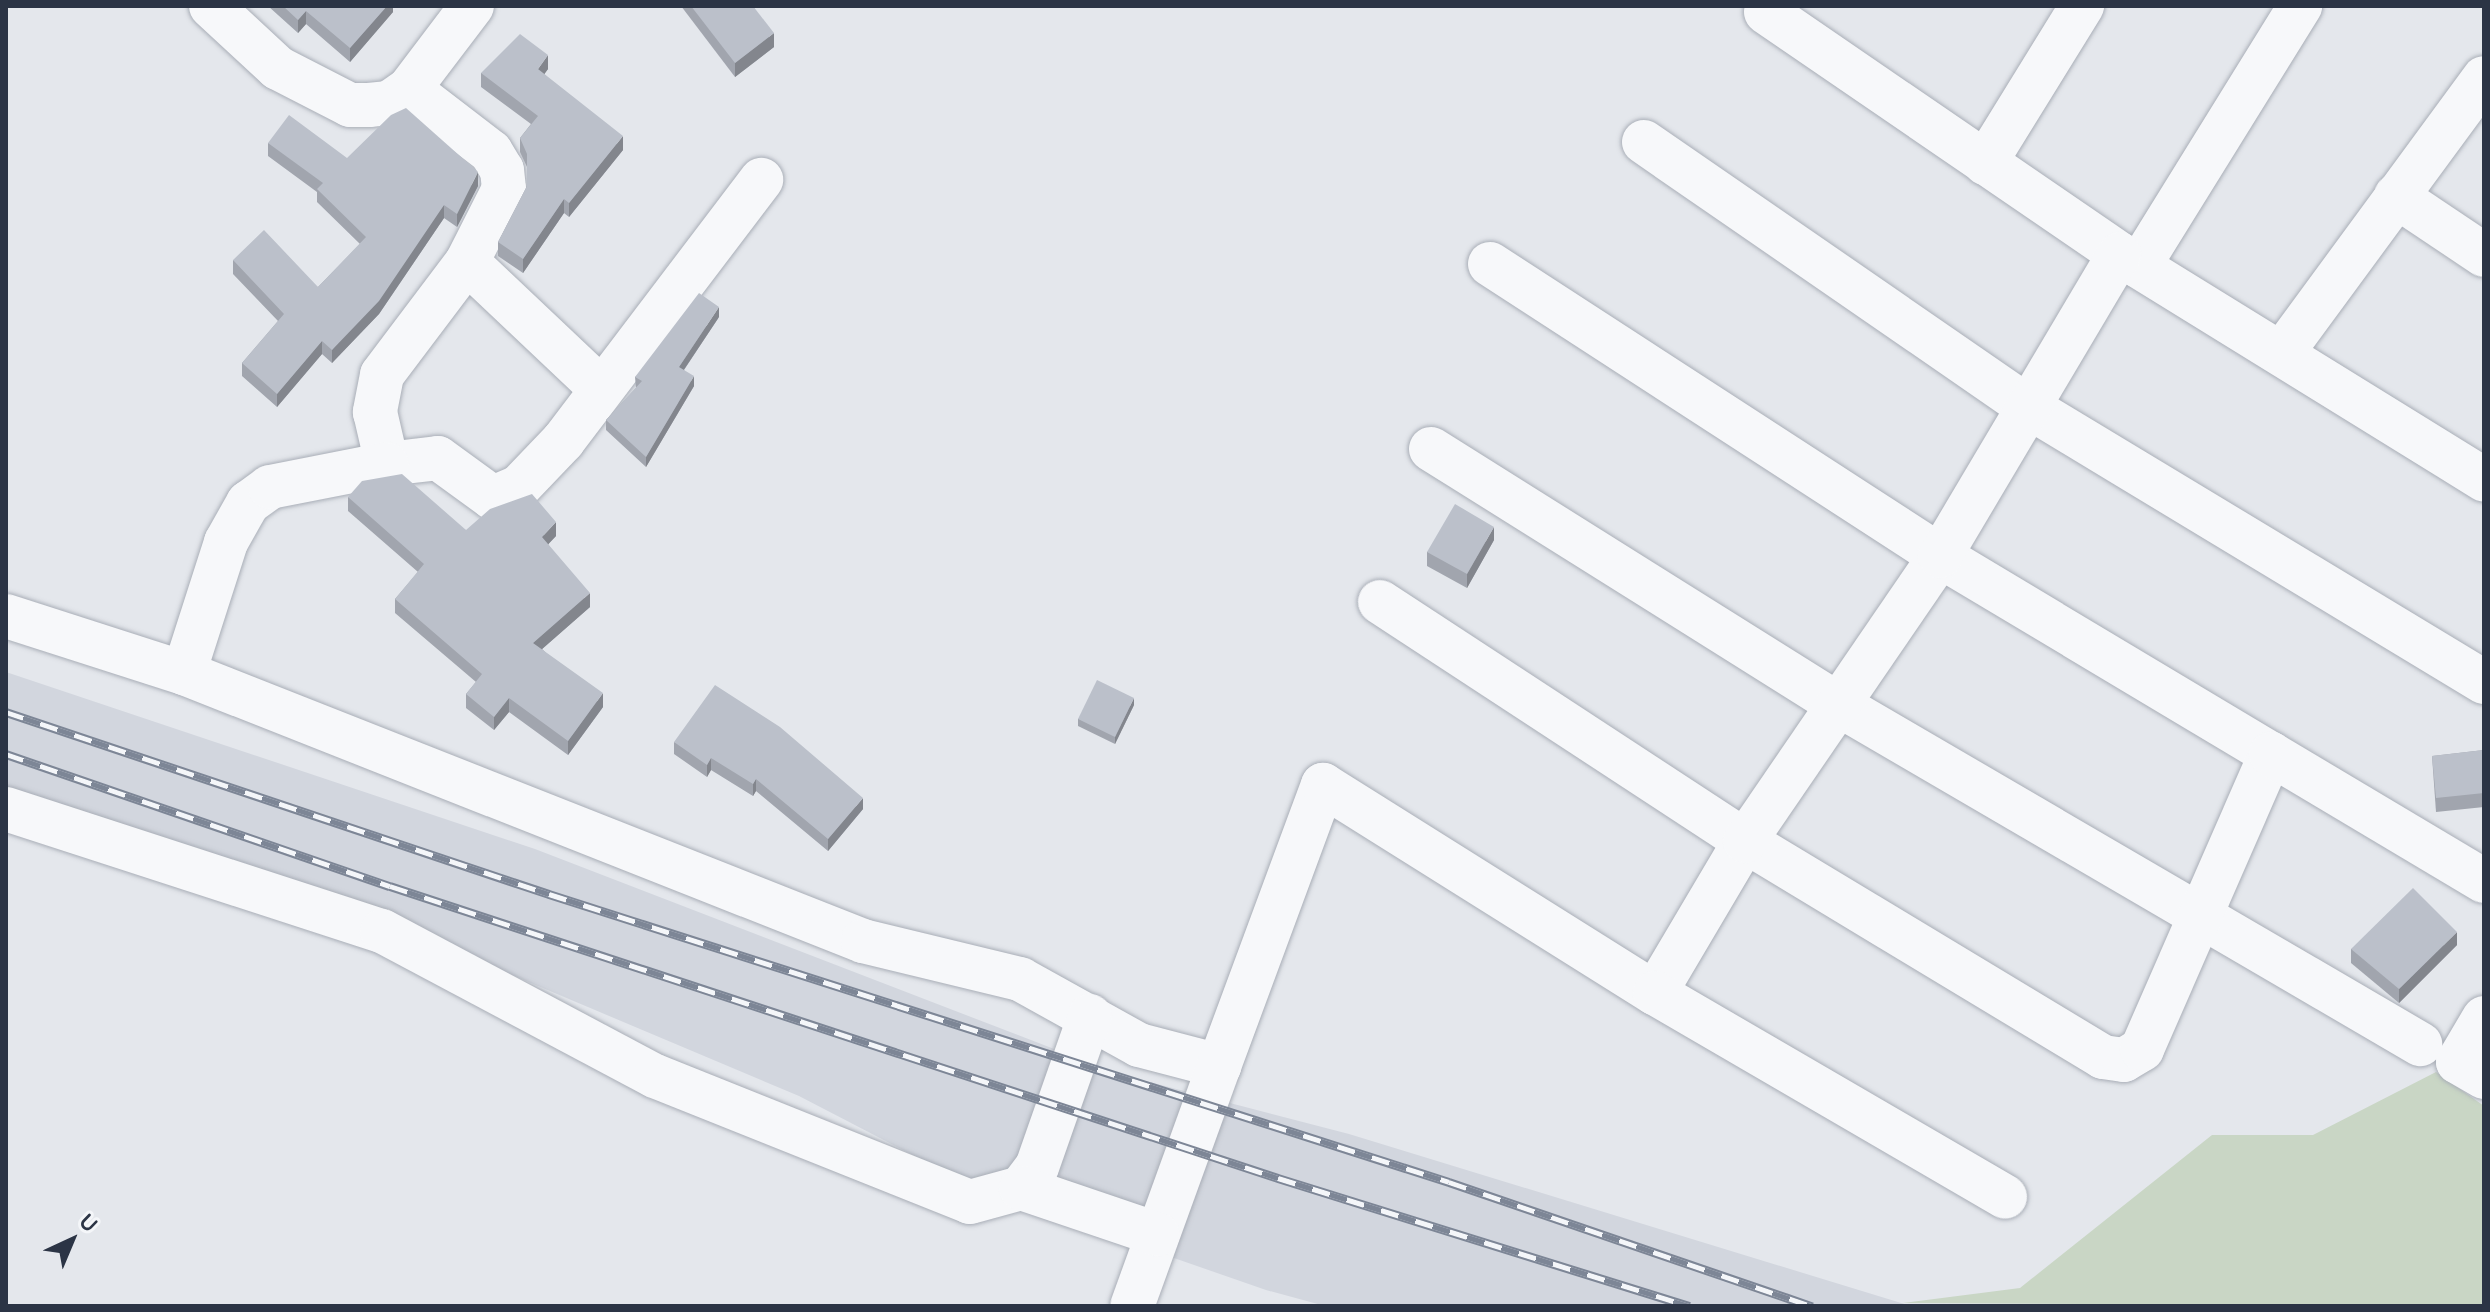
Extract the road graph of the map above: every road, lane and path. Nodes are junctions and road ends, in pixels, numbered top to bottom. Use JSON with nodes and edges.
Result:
{"nodes":[{"id":1,"x":211,"y":6,"type":"edge"},
{"id":2,"x":472,"y":6,"type":"edge"},
{"id":3,"x":2082,"y":6,"type":"edge"},
{"id":4,"x":2300,"y":6,"type":"edge"},
{"id":5,"x":1766,"y":12,"type":"dead end"},
{"id":6,"x":2484,"y":78,"type":"edge"},
{"id":7,"x":409,"y":89,"type":"junction"},
{"id":8,"x":1644,"y":142,"type":"dead end"},
{"id":9,"x":1985,"y":163,"type":"junction"},
{"id":10,"x":761,"y":180,"type":"dead end"},
{"id":11,"x":2396,"y":196,"type":"junction"},
{"id":12,"x":2484,"y":255,"type":"edge"},
{"id":13,"x":2129,"y":260,"type":"junction"},
{"id":14,"x":467,"y":262,"type":"junction"},
{"id":15,"x":1490,"y":264,"type":"dead end"},
{"id":16,"x":2282,"y":353,"type":"junction"},
{"id":17,"x":599,"y":387,"type":"junction"},
{"id":18,"x":2027,"y":406,"type":"junction"},
{"id":19,"x":1431,"y":449,"type":"dead end"},
{"id":20,"x":387,"y":464,"type":"junction"},
{"id":21,"x":2484,"y":479,"type":"edge"},
{"id":22,"x":1940,"y":556,"type":"junction"},
{"id":23,"x":1380,"y":602,"type":"dead end"},
{"id":24,"x":6,"y":616,"type":"edge"},
{"id":25,"x":184,"y":673,"type":"junction"},
{"id":26,"x":2484,"y":682,"type":"edge"},
{"id":27,"x":1839,"y":705,"type":"junction"},
{"id":28,"x":2271,"y":754,"type":"junction"},
{"id":29,"x":6,"y":809,"type":"edge"},
{"id":30,"x":1745,"y":841,"type":"junction"},
{"id":31,"x":2484,"y":881,"type":"edge"},
{"id":32,"x":2203,"y":912,"type":"junction"},
{"id":33,"x":1655,"y":993,"type":"junction"},
{"id":34,"x":1090,"y":1016,"type":"junction"},
{"id":35,"x":2484,"y":1018,"type":"edge"},
{"id":36,"x":2420,"y":1044,"type":"dead end"},
{"id":37,"x":1208,"y":1063,"type":"junction"},
{"id":38,"x":2484,"y":1077,"type":"edge"},
{"id":39,"x":1021,"y":1188,"type":"junction"},
{"id":40,"x":2005,"y":1197,"type":"dead end"},
{"id":41,"x":1142,"y":1228,"type":"junction"},
{"id":42,"x":1132,"y":1306,"type":"edge"}],
"edges":[{"from":1,"to":7,"type":"street"},
{"from":2,"to":7,"type":"street"},
{"from":3,"to":9,"type":"street"},
{"from":4,"to":13,"type":"street"},
{"from":5,"to":9,"type":"street"},
{"from":6,"to":11,"type":"street"},
{"from":7,"to":14,"type":"street"},
{"from":8,"to":18,"type":"street"},
{"from":9,"to":13,"type":"street"},
{"from":10,"to":17,"type":"street"},
{"from":11,"to":12,"type":"street"},
{"from":11,"to":16,"type":"street"},
{"from":13,"to":16,"type":"street"},
{"from":13,"to":18,"type":"street"},
{"from":14,"to":17,"type":"street"},
{"from":14,"to":20,"type":"street"},
{"from":15,"to":22,"type":"street"},
{"from":16,"to":21,"type":"street"},
{"from":17,"to":20,"type":"street"},
{"from":18,"to":22,"type":"street"},
{"from":18,"to":26,"type":"street"},
{"from":19,"to":27,"type":"street"},
{"from":20,"to":25,"type":"street"},
{"from":22,"to":27,"type":"street"},
{"from":22,"to":28,"type":"street"},
{"from":23,"to":30,"type":"street"},
{"from":24,"to":25,"type":"street"},
{"from":25,"to":34,"type":"street"},
{"from":27,"to":30,"type":"street"},
{"from":27,"to":32,"type":"street"},
{"from":28,"to":31,"type":"street"},
{"from":28,"to":32,"type":"street"},
{"from":29,"to":39,"type":"street"},
{"from":30,"to":32,"type":"street"},
{"from":30,"to":33,"type":"street"},
{"from":32,"to":36,"type":"street"},
{"from":33,"to":37,"type":"street"},
{"from":33,"to":40,"type":"street"},
{"from":34,"to":37,"type":"street"},
{"from":34,"to":39,"type":"street"},
{"from":35,"to":38,"type":"street"},
{"from":37,"to":41,"type":"street"},
{"from":39,"to":41,"type":"street"},
{"from":41,"to":42,"type":"street"}]}
